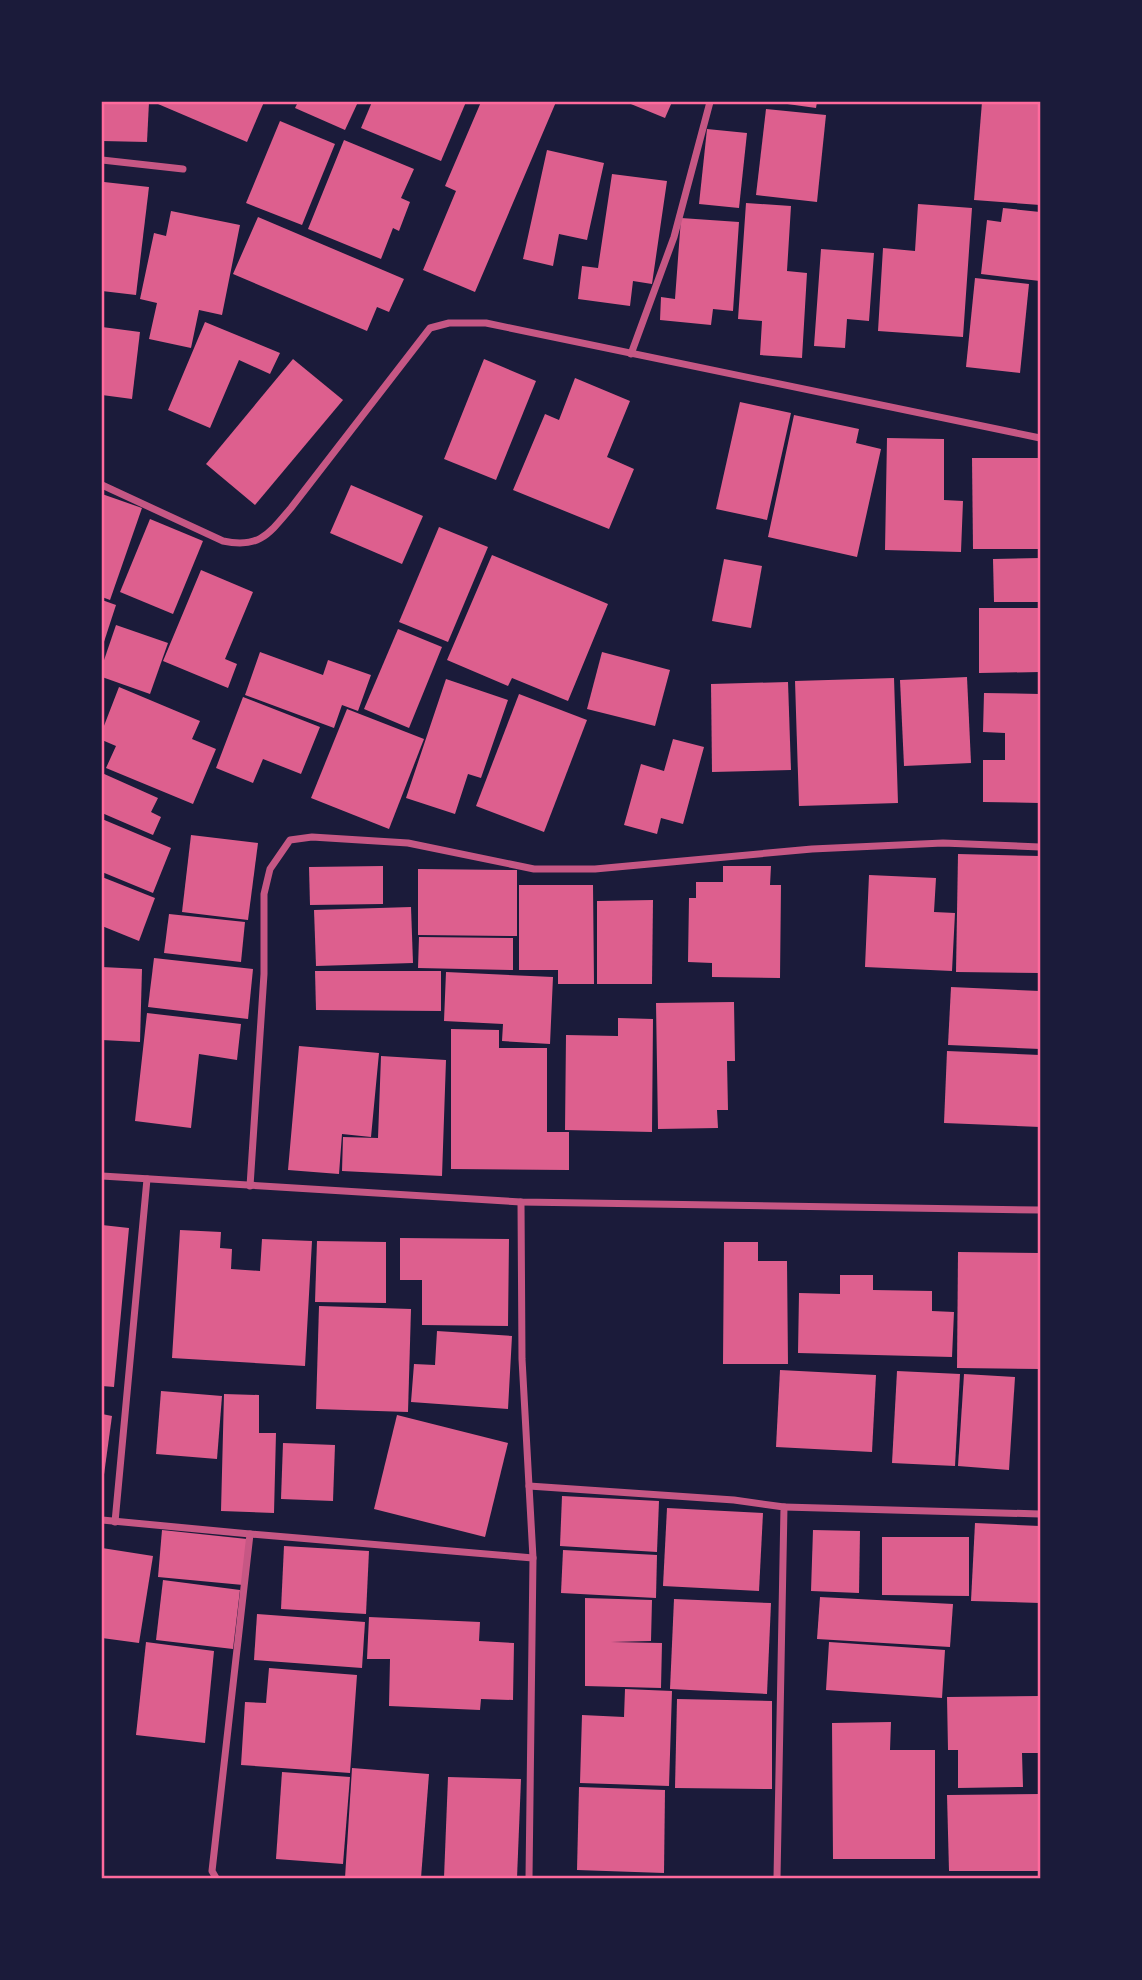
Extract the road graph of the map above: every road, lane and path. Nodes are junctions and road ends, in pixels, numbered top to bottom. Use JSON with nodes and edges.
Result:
{"nodes":[{"id":1,"x":710,"y":102,"type":"edge"},
{"id":2,"x":102,"y":160,"type":"edge"},
{"id":3,"x":183,"y":169,"type":"dead end"},
{"id":4,"x":631,"y":354,"type":"junction"},
{"id":5,"x":1041,"y":438,"type":"edge"},
{"id":6,"x":102,"y":485,"type":"edge"},
{"id":7,"x":1041,"y":847,"type":"edge"},
{"id":8,"x":102,"y":1176,"type":"edge"},
{"id":9,"x":148,"y":1179,"type":"junction"},
{"id":10,"x":250,"y":1186,"type":"junction"},
{"id":11,"x":521,"y":1202,"type":"junction"},
{"id":12,"x":1041,"y":1210,"type":"edge"},
{"id":13,"x":529,"y":1486,"type":"junction"},
{"id":14,"x":784,"y":1507,"type":"junction"},
{"id":15,"x":1041,"y":1514,"type":"edge"},
{"id":16,"x":102,"y":1520,"type":"edge"},
{"id":17,"x":115,"y":1522,"type":"junction"},
{"id":18,"x":250,"y":1534,"type":"junction"},
{"id":19,"x":533,"y":1558,"type":"junction"},
{"id":20,"x":216,"y":1878,"type":"edge"},
{"id":21,"x":529,"y":1878,"type":"edge"},
{"id":22,"x":777,"y":1878,"type":"edge"}],
"edges":[{"from":1,"to":4,"type":"street"},
{"from":2,"to":3,"type":"street"},
{"from":4,"to":5,"type":"street"},
{"from":4,"to":6,"type":"street"},
{"from":7,"to":10,"type":"street"},
{"from":8,"to":9,"type":"street"},
{"from":9,"to":10,"type":"street"},
{"from":9,"to":17,"type":"street"},
{"from":10,"to":11,"type":"street"},
{"from":11,"to":12,"type":"street"},
{"from":11,"to":13,"type":"street"},
{"from":13,"to":14,"type":"street"},
{"from":13,"to":19,"type":"street"},
{"from":14,"to":15,"type":"street"},
{"from":14,"to":22,"type":"street"},
{"from":16,"to":17,"type":"street"},
{"from":17,"to":18,"type":"street"},
{"from":18,"to":19,"type":"street"},
{"from":18,"to":20,"type":"street"},
{"from":19,"to":21,"type":"street"}]}
